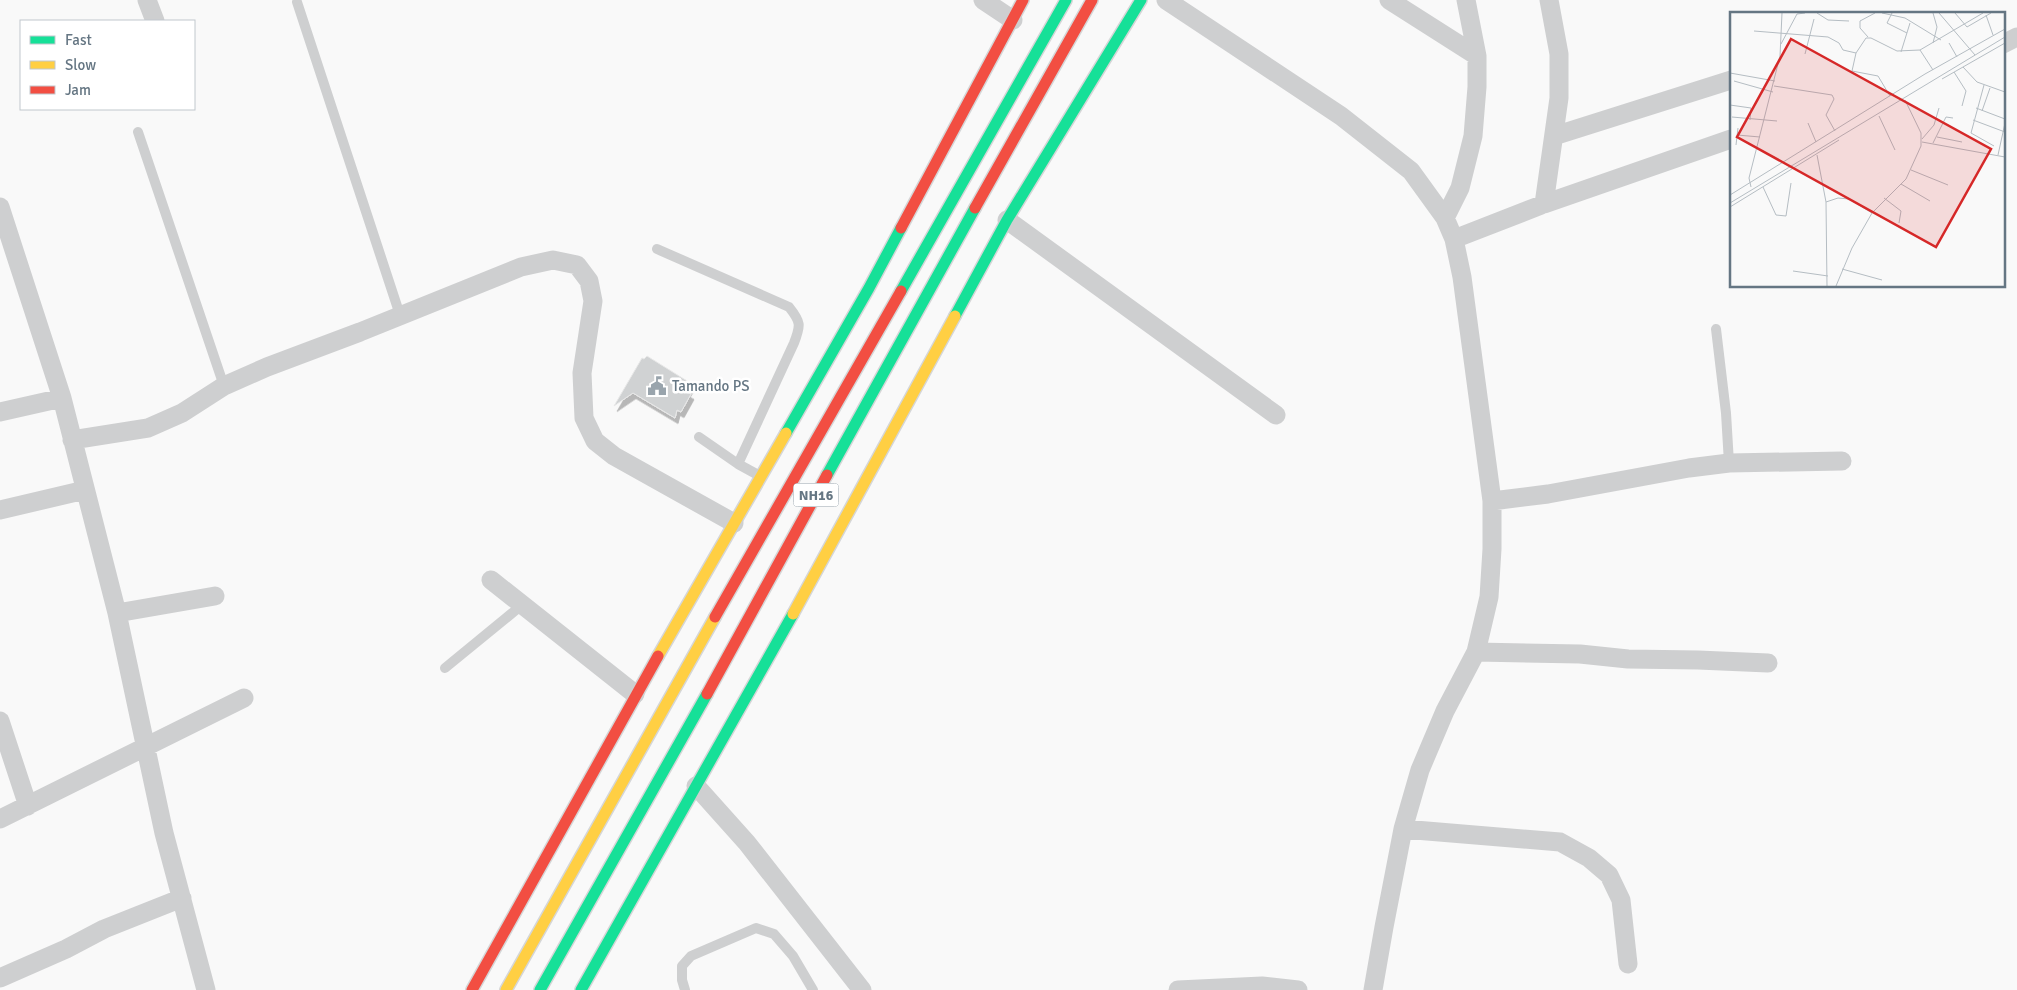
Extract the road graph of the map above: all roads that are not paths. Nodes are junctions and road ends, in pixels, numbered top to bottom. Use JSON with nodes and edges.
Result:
{"nodes":[{"id":1,"x":147,"y":0,"type":"edge"},
{"id":2,"x":982,"y":0,"type":"edge"},
{"id":3,"x":1023,"y":0,"type":"edge"},
{"id":4,"x":1066,"y":0,"type":"edge"},
{"id":5,"x":1092,"y":0,"type":"edge"},
{"id":6,"x":1140,"y":0,"type":"edge"},
{"id":7,"x":1166,"y":0,"type":"edge"},
{"id":8,"x":1389,"y":0,"type":"edge"},
{"id":9,"x":1466,"y":0,"type":"edge"},
{"id":10,"x":1549,"y":0,"type":"edge"},
{"id":11,"x":298,"y":2,"type":"dead end"},
{"id":12,"x":155,"y":20,"type":"edge"},
{"id":13,"x":1013,"y":20,"type":"junction"},
{"id":14,"x":2017,"y":37,"type":"edge"},
{"id":15,"x":2004,"y":44,"type":"edge"},
{"id":16,"x":1477,"y":56,"type":"junction"},
{"id":17,"x":1730,"y":80,"type":"edge"},
{"id":18,"x":138,"y":132,"type":"dead end"},
{"id":19,"x":1554,"y":136,"type":"junction"},
{"id":20,"x":1730,"y":139,"type":"edge"},
{"id":21,"x":1544,"y":204,"type":"junction"},
{"id":22,"x":0,"y":207,"type":"edge"},
{"id":23,"x":1445,"y":218,"type":"junction"},
{"id":24,"x":1007,"y":220,"type":"junction"},
{"id":25,"x":1454,"y":239,"type":"junction"},
{"id":26,"x":657,"y":248,"type":"dead end"},
{"id":27,"x":400,"y":315,"type":"junction"},
{"id":28,"x":1716,"y":329,"type":"dead end"},
{"id":29,"x":224,"y":386,"type":"junction"},
{"id":30,"x":62,"y":398,"type":"junction"},
{"id":31,"x":0,"y":412,"type":"edge"},
{"id":32,"x":1276,"y":415,"type":"dead end"},
{"id":33,"x":699,"y":437,"type":"dead end"},
{"id":34,"x":72,"y":440,"type":"junction"},
{"id":35,"x":1842,"y":461,"type":"dead end"},
{"id":36,"x":1729,"y":463,"type":"junction"},
{"id":37,"x":738,"y":464,"type":"junction"},
{"id":38,"x":760,"y":477,"type":"junction"},
{"id":39,"x":85,"y":490,"type":"junction"},
{"id":40,"x":1492,"y":501,"type":"junction"},
{"id":41,"x":0,"y":510,"type":"edge"},
{"id":42,"x":734,"y":524,"type":"junction"},
{"id":43,"x":491,"y":580,"type":"dead end"},
{"id":44,"x":215,"y":596,"type":"dead end"},
{"id":45,"x":522,"y":605,"type":"junction"},
{"id":46,"x":117,"y":613,"type":"junction"},
{"id":47,"x":1476,"y":652,"type":"junction"},
{"id":48,"x":1768,"y":663,"type":"dead end"},
{"id":49,"x":445,"y":668,"type":"dead end"},
{"id":50,"x":636,"y":694,"type":"junction"},
{"id":51,"x":244,"y":698,"type":"dead end"},
{"id":52,"x":0,"y":722,"type":"edge"},
{"id":53,"x":146,"y":748,"type":"junction"},
{"id":54,"x":696,"y":786,"type":"junction"},
{"id":55,"x":28,"y":806,"type":"junction"},
{"id":56,"x":0,"y":819,"type":"edge"},
{"id":57,"x":1403,"y":829,"type":"junction"},
{"id":58,"x":182,"y":898,"type":"junction"},
{"id":59,"x":1628,"y":964,"type":"dead end"},
{"id":60,"x":0,"y":978,"type":"edge"},
{"id":61,"x":0,"y":983,"type":"edge"},
{"id":62,"x":2,"y":990,"type":"edge"},
{"id":63,"x":206,"y":990,"type":"edge"},
{"id":64,"x":472,"y":990,"type":"edge"},
{"id":65,"x":506,"y":990,"type":"edge"},
{"id":66,"x":540,"y":990,"type":"edge"},
{"id":67,"x":581,"y":990,"type":"edge"},
{"id":68,"x":685,"y":990,"type":"edge"},
{"id":69,"x":812,"y":990,"type":"edge"},
{"id":70,"x":862,"y":990,"type":"edge"},
{"id":71,"x":1178,"y":990,"type":"edge"},
{"id":72,"x":1298,"y":990,"type":"edge"},
{"id":73,"x":1374,"y":990,"type":"edge"}],
"edges":[{"from":1,"to":12,"type":"street"},
{"from":2,"to":13,"type":"street"},
{"from":3,"to":13,"type":"main road"},
{"from":4,"to":65,"type":"main road","number":"NH16"},
{"from":5,"to":66,"type":"main road","number":"NH16"},
{"from":6,"to":24,"type":"main road"},
{"from":7,"to":23,"type":"street"},
{"from":8,"to":16,"type":"street"},
{"from":9,"to":16,"type":"street"},
{"from":10,"to":19,"type":"street"},
{"from":11,"to":27,"type":"lane"},
{"from":13,"to":38,"type":"main road"},
{"from":14,"to":15,"type":"street"},
{"from":16,"to":23,"type":"street"},
{"from":17,"to":19,"type":"street"},
{"from":18,"to":29,"type":"lane"},
{"from":19,"to":21,"type":"street"},
{"from":20,"to":21,"type":"street"},
{"from":21,"to":25,"type":"street"},
{"from":22,"to":30,"type":"street"},
{"from":23,"to":25,"type":"street"},
{"from":24,"to":32,"type":"street"},
{"from":24,"to":54,"type":"main road"},
{"from":25,"to":40,"type":"street"},
{"from":26,"to":37,"type":"lane"},
{"from":27,"to":29,"type":"street"},
{"from":27,"to":42,"type":"street"},
{"from":28,"to":36,"type":"lane"},
{"from":29,"to":34,"type":"street"},
{"from":30,"to":31,"type":"street"},
{"from":30,"to":34,"type":"street"},
{"from":33,"to":37,"type":"lane"},
{"from":34,"to":39,"type":"street"},
{"from":35,"to":36,"type":"street"},
{"from":36,"to":40,"type":"street"},
{"from":37,"to":38,"type":"lane"},
{"from":38,"to":42,"type":"main road"},
{"from":39,"to":41,"type":"street"},
{"from":39,"to":46,"type":"street"},
{"from":40,"to":47,"type":"street"},
{"from":42,"to":50,"type":"main road"},
{"from":43,"to":45,"type":"street"},
{"from":44,"to":46,"type":"street"},
{"from":45,"to":49,"type":"lane"},
{"from":45,"to":50,"type":"street"},
{"from":46,"to":53,"type":"street"},
{"from":47,"to":48,"type":"street"},
{"from":47,"to":57,"type":"street"},
{"from":50,"to":64,"type":"main road"},
{"from":51,"to":53,"type":"street"},
{"from":52,"to":55,"type":"street"},
{"from":53,"to":55,"type":"street"},
{"from":53,"to":58,"type":"street"},
{"from":54,"to":67,"type":"main road"},
{"from":54,"to":70,"type":"street"},
{"from":55,"to":56,"type":"street"},
{"from":57,"to":59,"type":"street"},
{"from":57,"to":73,"type":"street"},
{"from":58,"to":60,"type":"street"},
{"from":58,"to":63,"type":"street"},
{"from":61,"to":62,"type":"street"},
{"from":68,"to":69,"type":"lane"},
{"from":71,"to":72,"type":"street"}]}
